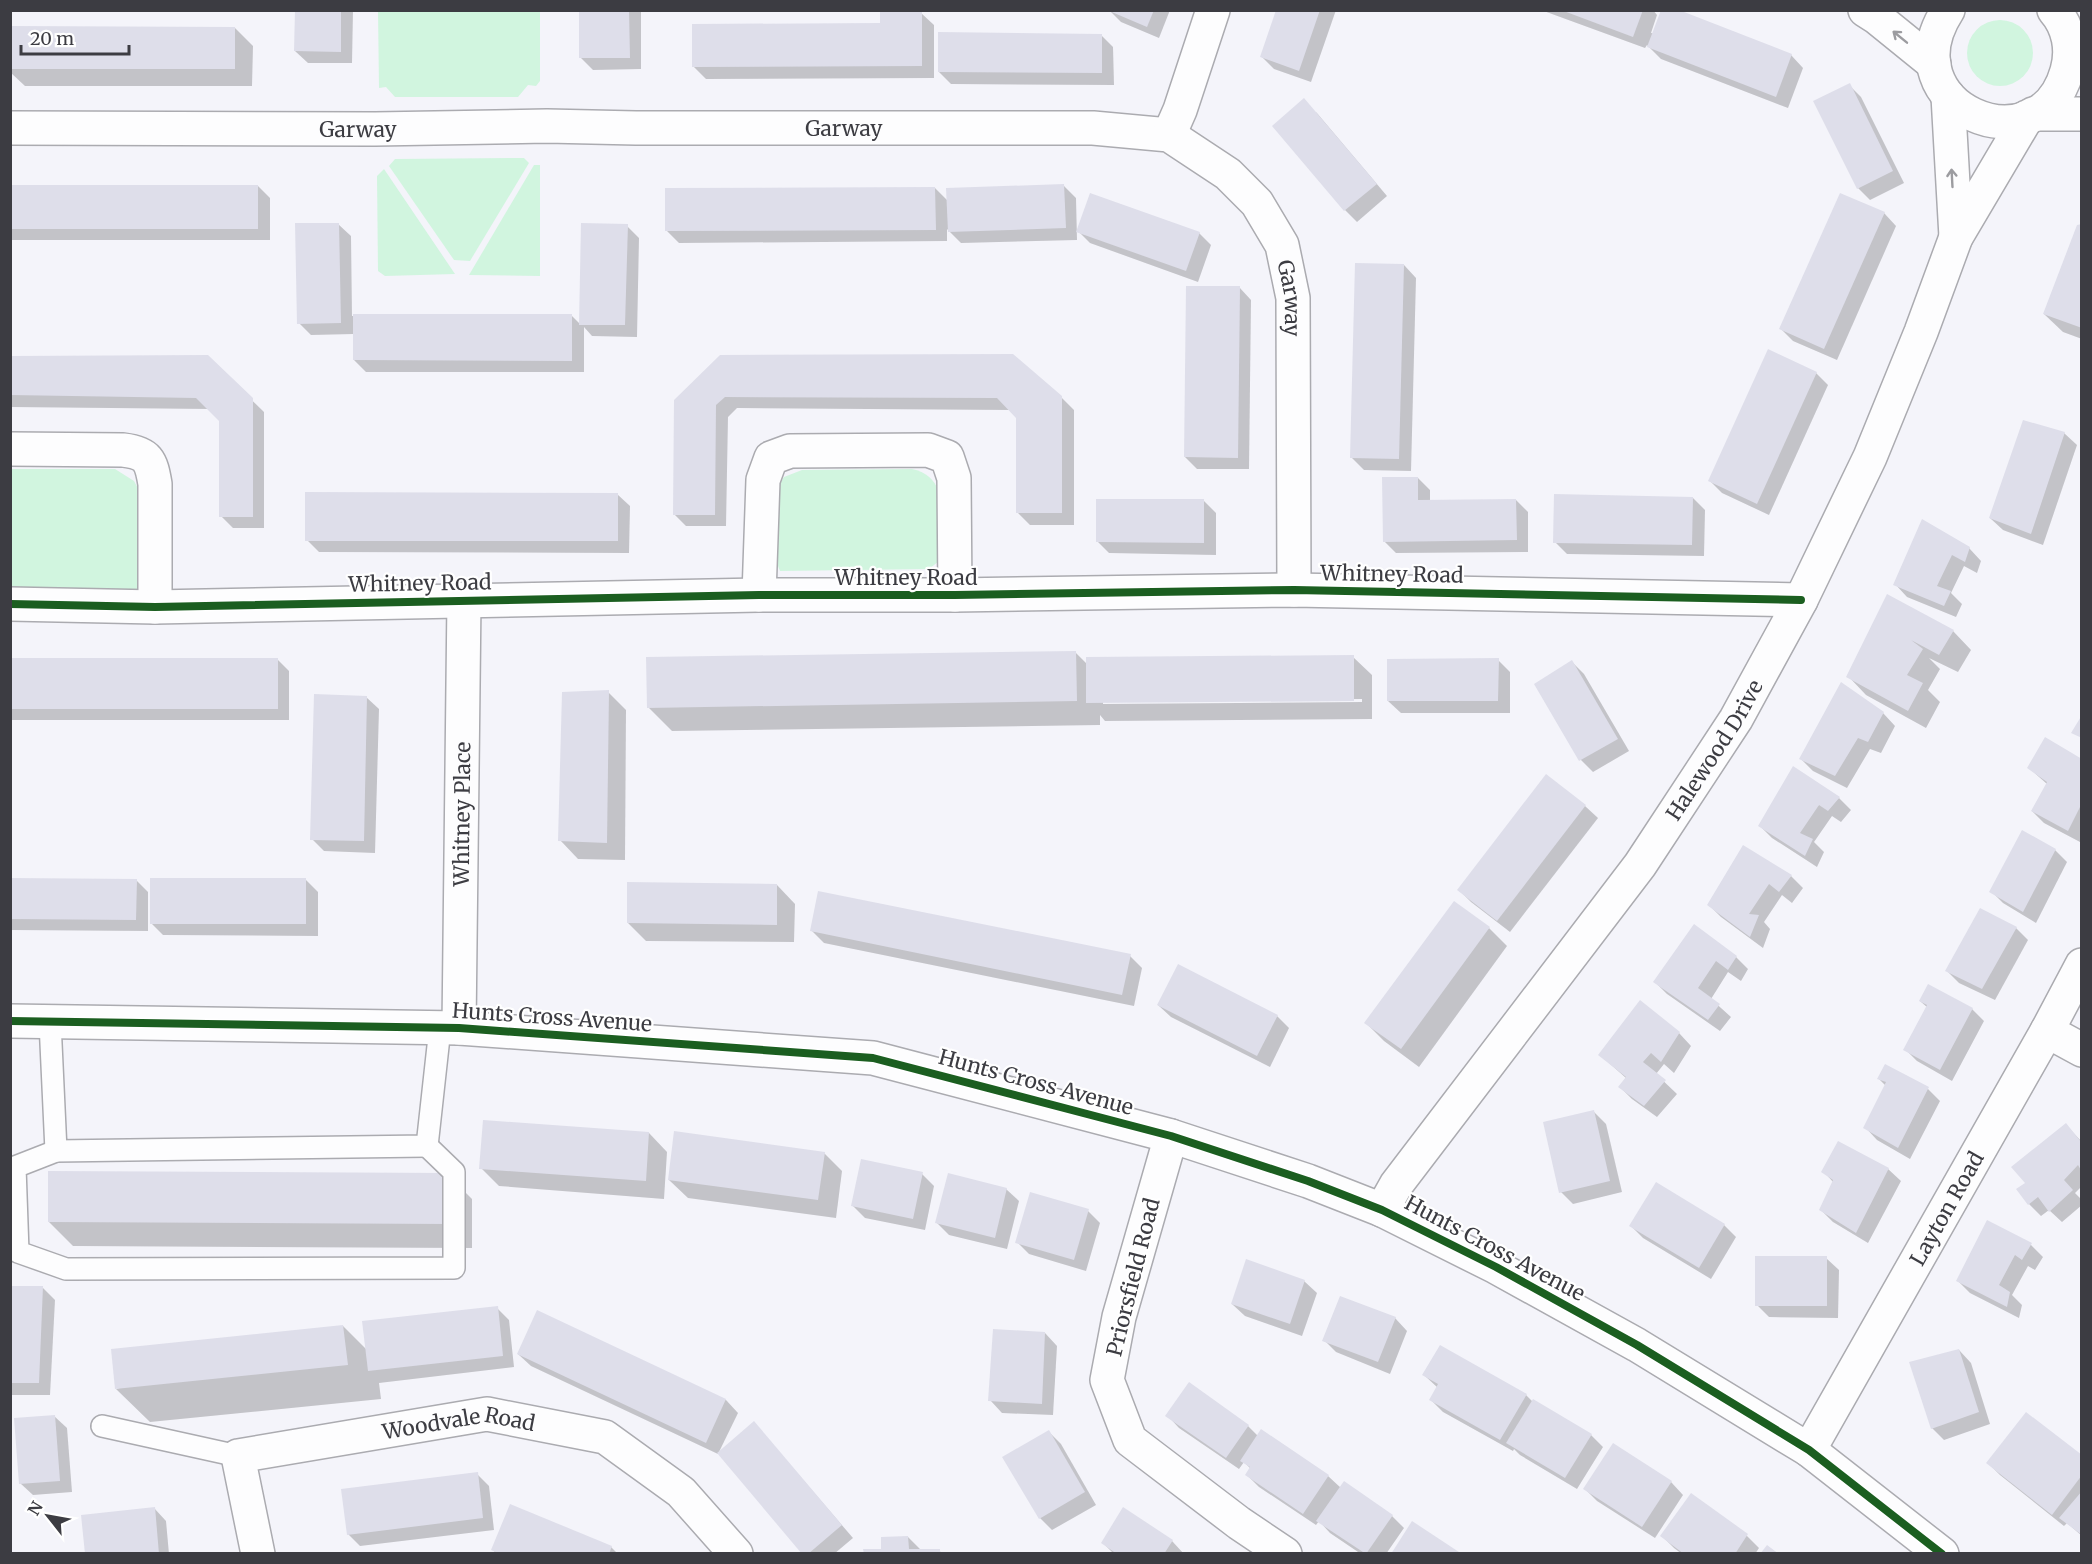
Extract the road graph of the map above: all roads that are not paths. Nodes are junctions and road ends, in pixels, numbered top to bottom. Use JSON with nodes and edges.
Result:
{"nodes":[{"id":1,"x":1213,"y":10,"type":"edge"},
{"id":2,"x":1865,"y":10,"type":"edge"},
{"id":3,"x":1948,"y":10,"type":"edge"},
{"id":4,"x":2068,"y":32,"type":"edge"},
{"id":5,"x":1934,"y":64,"type":"junction"},
{"id":6,"x":1948,"y":96,"type":"junction"},
{"id":7,"x":2082,"y":114,"type":"edge"},
{"id":8,"x":2030,"y":116,"type":"junction"},
{"id":9,"x":10,"y":128,"type":"edge"},
{"id":10,"x":1169,"y":135,"type":"junction"},
{"id":11,"x":1956,"y":237,"type":"junction"},
{"id":12,"x":10,"y":449,"type":"edge"},
{"id":13,"x":1294,"y":590,"type":"junction"},
{"id":14,"x":759,"y":595,"type":"junction"},
{"id":15,"x":955,"y":595,"type":"junction"},
{"id":16,"x":464,"y":600,"type":"junction"},
{"id":17,"x":1801,"y":600,"type":"junction"},
{"id":18,"x":10,"y":604,"type":"edge"},
{"id":19,"x":155,"y":607,"type":"junction"},
{"id":20,"x":2082,"y":965,"type":"edge"},
{"id":21,"x":10,"y":1021,"type":"edge"},
{"id":22,"x":50,"y":1022,"type":"junction"},
{"id":23,"x":449,"y":1028,"type":"junction"},
{"id":24,"x":2047,"y":1031,"type":"junction"},
{"id":25,"x":2082,"y":1050,"type":"edge"},
{"id":26,"x":1170,"y":1136,"type":"junction"},
{"id":27,"x":427,"y":1146,"type":"junction"},
{"id":28,"x":56,"y":1150,"type":"junction"},
{"id":29,"x":1382,"y":1210,"type":"junction"},
{"id":30,"x":102,"y":1426,"type":"dead end"},
{"id":31,"x":1809,"y":1450,"type":"junction"},
{"id":32,"x":238,"y":1456,"type":"junction"},
{"id":33,"x":258,"y":1554,"type":"edge"},
{"id":34,"x":736,"y":1554,"type":"edge"},
{"id":35,"x":1285,"y":1554,"type":"edge"},
{"id":36,"x":1942,"y":1554,"type":"edge"}],
"edges":[{"from":1,"to":10,"type":"street"},
{"from":5,"to":2,"type":"street","one_way":true},
{"from":3,"to":5,"type":"street"},
{"from":4,"to":8,"type":"street"},
{"from":5,"to":6,"type":"street"},
{"from":6,"to":8,"type":"street"},
{"from":11,"to":6,"type":"street","name":"Halewood Drive","one_way":true},
{"from":7,"to":8,"type":"street"},
{"from":8,"to":11,"type":"street","name":"Halewood Drive"},
{"from":9,"to":10,"type":"street","name":"Garway"},
{"from":10,"to":13,"type":"street","name":"Garway"},
{"from":11,"to":17,"type":"street","name":"Halewood Drive"},
{"from":12,"to":19,"type":"street"},
{"from":13,"to":15,"type":"street","name":"Whitney Road"},
{"from":13,"to":17,"type":"street","name":"Whitney Road"},
{"from":14,"to":15,"type":"street","name":"Whitney Road"},
{"from":14,"to":15,"type":"street","name":"Whitney Road"},
{"from":14,"to":16,"type":"street","name":"Whitney Road"},
{"from":16,"to":19,"type":"street","name":"Whitney Road"},
{"from":16,"to":23,"type":"street","name":"Whitney Place"},
{"from":17,"to":29,"type":"street","name":"Halewood Drive"},
{"from":18,"to":19,"type":"street","name":"Whitney Road"},
{"from":20,"to":24,"type":"street","name":"Layton Road"},
{"from":21,"to":22,"type":"street","name":"Hunts Cross Avenue"},
{"from":22,"to":23,"type":"street","name":"Hunts Cross Avenue"},
{"from":22,"to":28,"type":"lane"},
{"from":23,"to":26,"type":"street","name":"Hunts Cross Avenue"},
{"from":23,"to":27,"type":"lane"},
{"from":24,"to":25,"type":"street"},
{"from":24,"to":31,"type":"street","name":"Layton Road"},
{"from":26,"to":29,"type":"street","name":"Hunts Cross Avenue"},
{"from":26,"to":35,"type":"street","name":"Priorsfield Road"},
{"from":27,"to":28,"type":"lane"},
{"from":27,"to":28,"type":"lane"},
{"from":29,"to":31,"type":"street","name":"Hunts Cross Avenue"},
{"from":30,"to":32,"type":"lane"},
{"from":31,"to":36,"type":"street","name":"Hunts Cross Avenue"},
{"from":32,"to":33,"type":"street"},
{"from":32,"to":34,"type":"street","name":"Woodvale Road"}]}
